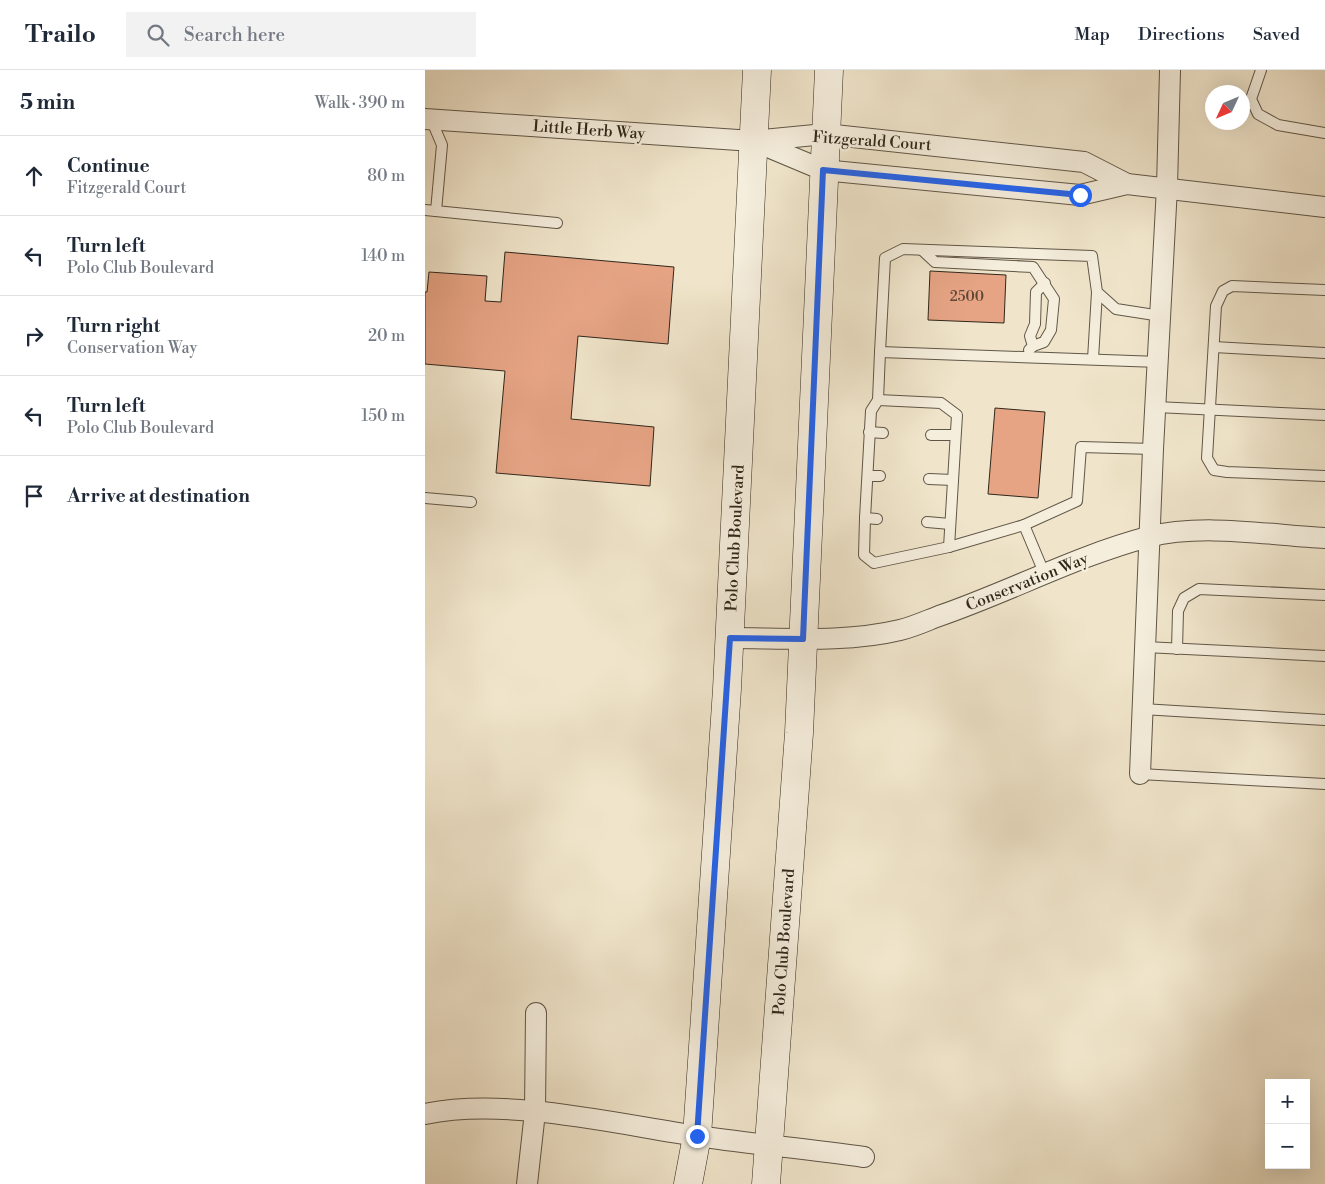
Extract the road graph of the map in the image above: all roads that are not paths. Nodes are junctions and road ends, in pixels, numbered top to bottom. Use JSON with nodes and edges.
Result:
{"nodes":[{"id":1,"x":757,"y":70,"type":"edge"},
{"id":2,"x":829,"y":70,"type":"edge"},
{"id":3,"x":1170,"y":70,"type":"edge"},
{"id":4,"x":1261,"y":70,"type":"edge"},
{"id":5,"x":427,"y":122,"type":"edge"},
{"id":6,"x":1325,"y":133,"type":"edge"},
{"id":7,"x":825,"y":134,"type":"junction"},
{"id":8,"x":753,"y":141,"type":"junction"},
{"id":9,"x":823,"y":170,"type":"junction"},
{"id":10,"x":1127,"y":184,"type":"junction"},
{"id":11,"x":1167,"y":188,"type":"junction"},
{"id":12,"x":1325,"y":207,"type":"edge"},
{"id":13,"x":430,"y":210,"type":"edge"},
{"id":14,"x":557,"y":223,"type":"dead end"},
{"id":15,"x":922,"y":250,"type":"junction"},
{"id":16,"x":1045,"y":283,"type":"junction"},
{"id":17,"x":1325,"y":290,"type":"edge"},
{"id":18,"x":1097,"y":292,"type":"junction"},
{"id":19,"x":1161,"y":316,"type":"junction"},
{"id":20,"x":1033,"y":346,"type":"junction"},
{"id":21,"x":1213,"y":347,"type":"junction"},
{"id":22,"x":880,"y":352,"type":"junction"},
{"id":23,"x":1325,"y":353,"type":"edge"},
{"id":24,"x":1023,"y":356,"type":"junction"},
{"id":25,"x":1093,"y":358,"type":"junction"},
{"id":26,"x":1159,"y":362,"type":"junction"},
{"id":27,"x":878,"y":400,"type":"junction"},
{"id":28,"x":1156,"y":407,"type":"junction"},
{"id":29,"x":1210,"y":410,"type":"junction"},
{"id":30,"x":1325,"y":415,"type":"edge"},
{"id":31,"x":869,"y":432,"type":"junction"},
{"id":32,"x":883,"y":433,"type":"dead end"},
{"id":33,"x":931,"y":435,"type":"dead end"},
{"id":34,"x":955,"y":435,"type":"junction"},
{"id":35,"x":1153,"y":449,"type":"junction"},
{"id":36,"x":868,"y":476,"type":"junction"},
{"id":37,"x":880,"y":476,"type":"dead end"},
{"id":38,"x":1325,"y":476,"type":"edge"},
{"id":39,"x":929,"y":479,"type":"dead end"},
{"id":40,"x":953,"y":480,"type":"junction"},
{"id":41,"x":425,"y":498,"type":"edge"},
{"id":42,"x":471,"y":502,"type":"dead end"},
{"id":43,"x":865,"y":518,"type":"junction"},
{"id":44,"x":877,"y":519,"type":"dead end"},
{"id":45,"x":927,"y":522,"type":"dead end"},
{"id":46,"x":950,"y":524,"type":"junction"},
{"id":47,"x":1024,"y":525,"type":"junction"},
{"id":48,"x":1149,"y":537,"type":"junction"},
{"id":49,"x":1325,"y":538,"type":"edge"},
{"id":50,"x":949,"y":546,"type":"junction"},
{"id":51,"x":1045,"y":575,"type":"junction"},
{"id":52,"x":1325,"y":594,"type":"edge"},
{"id":53,"x":730,"y":638,"type":"junction"},
{"id":54,"x":803,"y":639,"type":"junction"},
{"id":55,"x":1145,"y":647,"type":"junction"},
{"id":56,"x":1177,"y":648,"type":"junction"},
{"id":57,"x":1325,"y":656,"type":"edge"},
{"id":58,"x":1143,"y":709,"type":"junction"},
{"id":59,"x":1325,"y":720,"type":"edge"},
{"id":60,"x":1140,"y":774,"type":"joint"},
{"id":61,"x":1325,"y":784,"type":"edge"},
{"id":62,"x":536,"y":1013,"type":"dead end"},
{"id":63,"x":535,"y":1112,"type":"junction"},
{"id":64,"x":425,"y":1114,"type":"edge"},
{"id":65,"x":697,"y":1136,"type":"junction"},
{"id":66,"x":769,"y":1144,"type":"junction"},
{"id":67,"x":864,"y":1157,"type":"dead end"},
{"id":68,"x":527,"y":1184,"type":"edge"},
{"id":69,"x":688,"y":1184,"type":"edge"},
{"id":70,"x":766,"y":1184,"type":"edge"}],
"edges":[{"from":1,"to":8,"type":"street","name":"Polo Club Boulevard"},
{"from":2,"to":7,"type":"street","name":"Polo Club Boulevard"},
{"from":3,"to":11,"type":"street"},
{"from":4,"to":6,"type":"lane"},
{"from":5,"to":8,"type":"street","name":"Little Herb Way"},
{"from":5,"to":13,"type":"lane"},
{"from":7,"to":8,"type":"street","name":"Fitzgerald Court"},
{"from":7,"to":9,"type":"street","name":"Polo Club Boulevard"},
{"from":7,"to":10,"type":"street","name":"Fitzgerald Court"},
{"from":8,"to":9,"type":"street","name":"Fitzgerald Court"},
{"from":8,"to":53,"type":"street","name":"Polo Club Boulevard"},
{"from":9,"to":10,"type":"street","name":"Fitzgerald Court"},
{"from":9,"to":54,"type":"street","name":"Polo Club Boulevard"},
{"from":10,"to":11,"type":"street","name":"Fitzgerald Court"},
{"from":11,"to":12,"type":"street","name":"Fitzgerald Court"},
{"from":11,"to":19,"type":"street"},
{"from":13,"to":14,"type":"lane"},
{"from":15,"to":16,"type":"lane"},
{"from":15,"to":18,"type":"lane"},
{"from":15,"to":22,"type":"lane"},
{"from":16,"to":20,"type":"lane"},
{"from":16,"to":20,"type":"lane"},
{"from":17,"to":21,"type":"lane"},
{"from":18,"to":19,"type":"lane"},
{"from":18,"to":25,"type":"lane"},
{"from":19,"to":26,"type":"street"},
{"from":20,"to":24,"type":"lane"},
{"from":21,"to":23,"type":"lane"},
{"from":21,"to":29,"type":"lane"},
{"from":22,"to":24,"type":"lane"},
{"from":22,"to":27,"type":"lane"},
{"from":24,"to":25,"type":"lane"},
{"from":25,"to":26,"type":"lane"},
{"from":26,"to":28,"type":"street"},
{"from":27,"to":31,"type":"lane"},
{"from":27,"to":34,"type":"lane"},
{"from":28,"to":29,"type":"lane"},
{"from":28,"to":35,"type":"street"},
{"from":29,"to":30,"type":"lane"},
{"from":29,"to":38,"type":"lane"},
{"from":31,"to":32,"type":"lane"},
{"from":31,"to":36,"type":"lane"},
{"from":33,"to":34,"type":"lane"},
{"from":34,"to":40,"type":"lane"},
{"from":35,"to":47,"type":"lane"},
{"from":35,"to":48,"type":"street"},
{"from":36,"to":37,"type":"lane"},
{"from":36,"to":43,"type":"lane"},
{"from":39,"to":40,"type":"lane"},
{"from":40,"to":46,"type":"lane"},
{"from":41,"to":42,"type":"lane"},
{"from":43,"to":44,"type":"lane"},
{"from":43,"to":50,"type":"lane"},
{"from":45,"to":46,"type":"lane"},
{"from":46,"to":50,"type":"lane"},
{"from":47,"to":50,"type":"lane"},
{"from":47,"to":51,"type":"lane"},
{"from":48,"to":49,"type":"street","name":"Conservation Way"},
{"from":48,"to":51,"type":"street","name":"Conservation Way"},
{"from":48,"to":55,"type":"street"},
{"from":51,"to":54,"type":"street","name":"Conservation Way"},
{"from":52,"to":56,"type":"lane"},
{"from":53,"to":54,"type":"street","name":"Conservation Way"},
{"from":53,"to":65,"type":"street","name":"Polo Club Boulevard"},
{"from":54,"to":66,"type":"street","name":"Polo Club Boulevard"},
{"from":55,"to":56,"type":"lane"},
{"from":55,"to":58,"type":"street"},
{"from":56,"to":57,"type":"lane"},
{"from":58,"to":59,"type":"lane"},
{"from":58,"to":60,"type":"street"},
{"from":60,"to":61,"type":"lane"},
{"from":62,"to":63,"type":"street"},
{"from":63,"to":64,"type":"street"},
{"from":63,"to":65,"type":"street"},
{"from":63,"to":68,"type":"street"},
{"from":65,"to":66,"type":"street"},
{"from":65,"to":69,"type":"street","name":"Polo Club Boulevard"},
{"from":66,"to":67,"type":"street"},
{"from":66,"to":70,"type":"street","name":"Polo Club Boulevard"}]}
